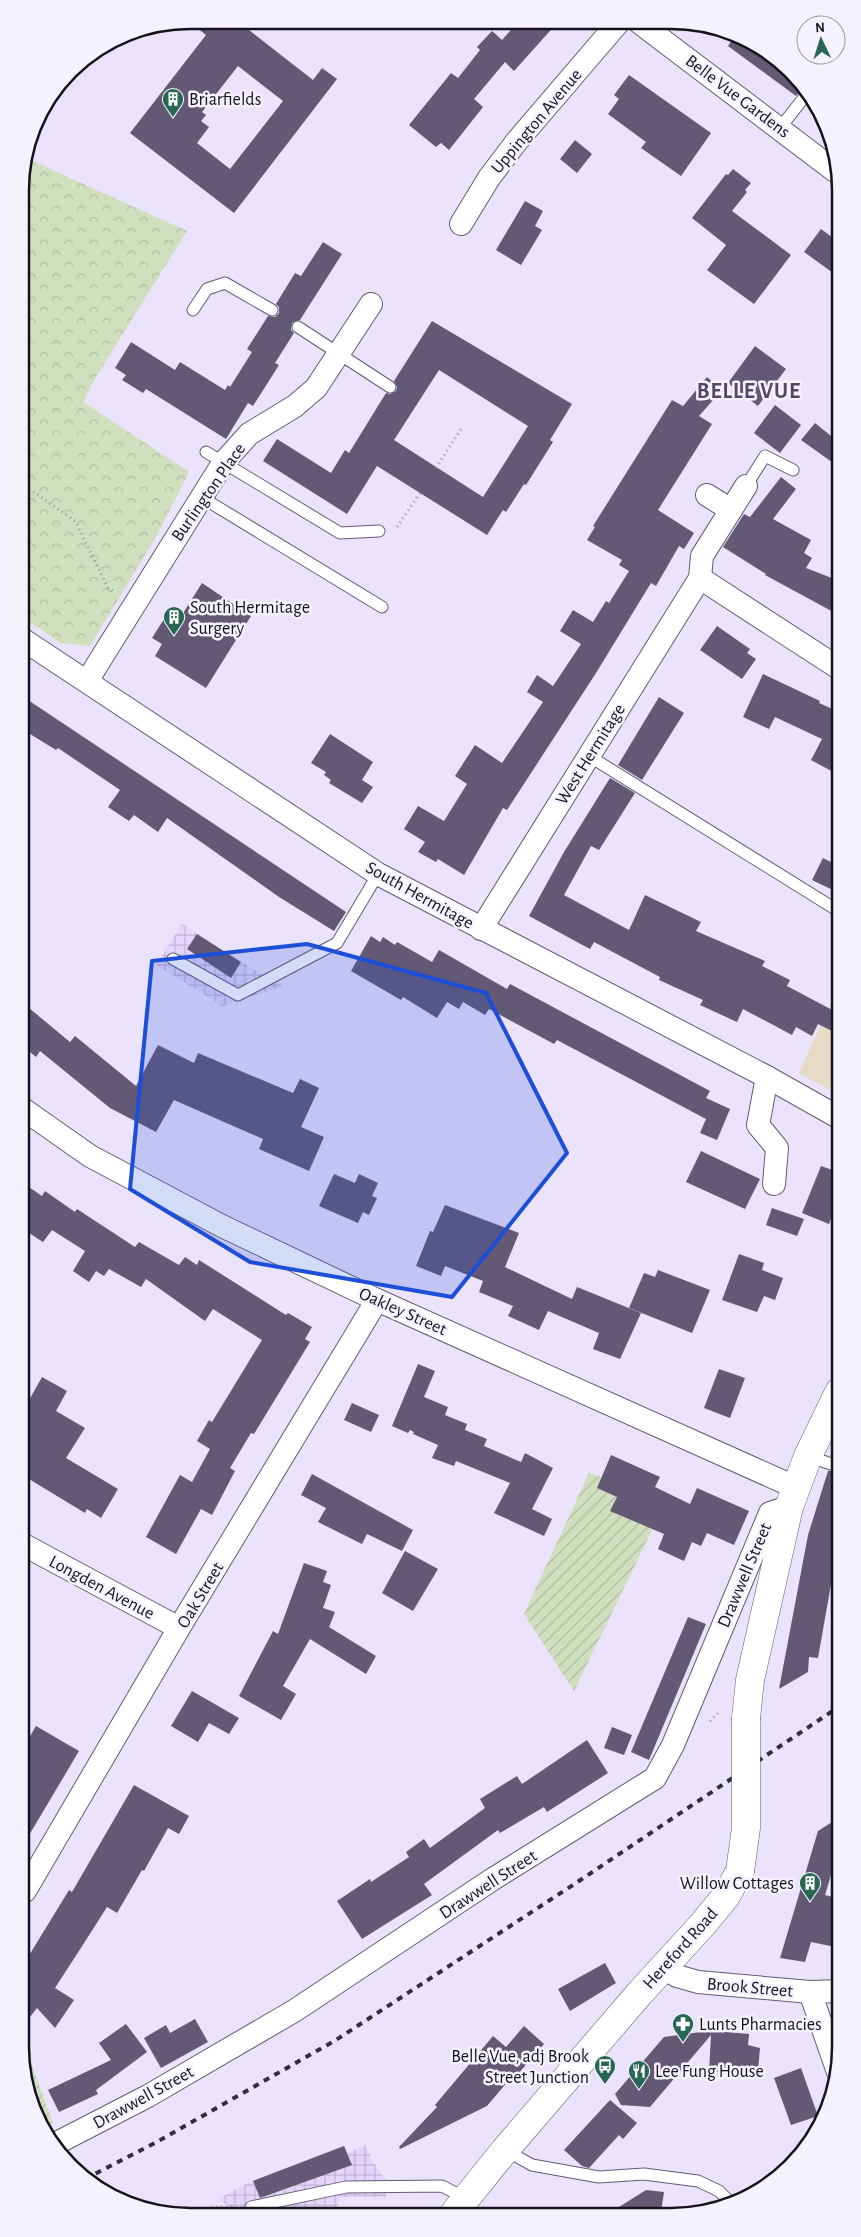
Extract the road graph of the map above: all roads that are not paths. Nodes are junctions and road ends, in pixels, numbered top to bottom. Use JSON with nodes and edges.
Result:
{"nodes":[{"id":1,"x":613,"y":29,"type":"edge"},
{"id":2,"x":648,"y":29,"type":"edge"},
{"id":3,"x":804,"y":98,"type":"edge"},
{"id":4,"x":780,"y":128,"type":"junction"},
{"id":5,"x":831,"y":168,"type":"edge"},
{"id":6,"x":461,"y":224,"type":"dead end"},
{"id":7,"x":371,"y":304,"type":"dead end"},
{"id":8,"x":193,"y":310,"type":"dead end"},
{"id":9,"x":272,"y":310,"type":"dead end"},
{"id":10,"x":298,"y":327,"type":"dead end"},
{"id":11,"x":340,"y":353,"type":"junction"},
{"id":12,"x":390,"y":388,"type":"dead end"},
{"id":13,"x":214,"y":457,"type":"junction"},
{"id":14,"x":794,"y":470,"type":"dead end"},
{"id":15,"x":746,"y":486,"type":"joint"},
{"id":16,"x":706,"y":495,"type":"dead end"},
{"id":17,"x":201,"y":497,"type":"junction"},
{"id":18,"x":731,"y":510,"type":"junction"},
{"id":19,"x":378,"y":531,"type":"dead end"},
{"id":20,"x":700,"y":578,"type":"junction"},
{"id":21,"x":382,"y":607,"type":"dead end"},
{"id":22,"x":29,"y":644,"type":"edge"},
{"id":23,"x":832,"y":665,"type":"edge"},
{"id":24,"x":87,"y":681,"type":"junction"},
{"id":25,"x":589,"y":756,"type":"junction"},
{"id":26,"x":378,"y":874,"type":"junction"},
{"id":27,"x":832,"y":907,"type":"edge"},
{"id":28,"x":481,"y":929,"type":"junction"},
{"id":29,"x":173,"y":958,"type":"dead end"},
{"id":30,"x":767,"y":1077,"type":"junction"},
{"id":31,"x":29,"y":1113,"type":"edge"},
{"id":32,"x":832,"y":1114,"type":"edge"},
{"id":33,"x":774,"y":1184,"type":"dead end"},
{"id":34,"x":377,"y":1300,"type":"junction"},
{"id":35,"x":832,"y":1416,"type":"edge"},
{"id":36,"x":793,"y":1498,"type":"junction"},
{"id":37,"x":29,"y":1548,"type":"edge"},
{"id":38,"x":179,"y":1628,"type":"junction"},
{"id":39,"x":29,"y":1884,"type":"edge"},
{"id":40,"x":663,"y":1968,"type":"junction"},
{"id":41,"x":832,"y":1991,"type":"edge"},
{"id":42,"x":810,"y":1992,"type":"junction"},
{"id":43,"x":832,"y":2055,"type":"edge"},
{"id":44,"x":60,"y":2142,"type":"edge"},
{"id":45,"x":505,"y":2150,"type":"junction"},
{"id":46,"x":726,"y":2198,"type":"edge"},
{"id":47,"x":460,"y":2205,"type":"edge"},
{"id":48,"x":251,"y":2207,"type":"road end"}],
"edges":[{"from":1,"to":6,"type":"street","name":"Uppington Avenue"},
{"from":2,"to":4,"type":"street","name":"Belle Vue Gardens"},
{"from":3,"to":4,"type":"lane"},
{"from":4,"to":5,"type":"street","name":"Belle Vue Gardens"},
{"from":7,"to":11,"type":"street","name":"Burlington Place"},
{"from":8,"to":9,"type":"lane"},
{"from":10,"to":11,"type":"lane"},
{"from":11,"to":12,"type":"lane"},
{"from":11,"to":13,"type":"street","name":"Burlington Place"},
{"from":13,"to":17,"type":"street","name":"Burlington Place"},
{"from":13,"to":19,"type":"lane"},
{"from":14,"to":15,"type":"lane"},
{"from":15,"to":18,"type":"street"},
{"from":16,"to":18,"type":"street"},
{"from":17,"to":21,"type":"lane"},
{"from":17,"to":24,"type":"street","name":"Burlington Place"},
{"from":18,"to":20,"type":"street"},
{"from":20,"to":23,"type":"street"},
{"from":20,"to":25,"type":"street","name":"West Hermitage"},
{"from":22,"to":24,"type":"street","name":"South Hermitage"},
{"from":24,"to":26,"type":"street","name":"South Hermitage"},
{"from":25,"to":27,"type":"lane"},
{"from":25,"to":28,"type":"street","name":"West Hermitage"},
{"from":26,"to":28,"type":"street","name":"South Hermitage"},
{"from":26,"to":29,"type":"lane"},
{"from":28,"to":30,"type":"street","name":"South Hermitage"},
{"from":30,"to":32,"type":"street","name":"South Hermitage"},
{"from":30,"to":33,"type":"street"},
{"from":31,"to":34,"type":"street","name":"Oakley Street"},
{"from":34,"to":36,"type":"street","name":"Oakley Street"},
{"from":34,"to":38,"type":"street","name":"Oak Street"},
{"from":35,"to":36,"type":"street","name":"Hereford Road"},
{"from":36,"to":40,"type":"street","name":"Hereford Road","bridge":true},
{"from":36,"to":44,"type":"street","name":"Drawwell Street"},
{"from":37,"to":38,"type":"street","name":"Longden Avenue"},
{"from":38,"to":39,"type":"street","name":"Oak Street"},
{"from":40,"to":42,"type":"street","name":"Brook Street"},
{"from":40,"to":45,"type":"street","name":"Hereford Road"},
{"from":41,"to":42,"type":"street","name":"Brook Street"},
{"from":42,"to":43,"type":"street"},
{"from":45,"to":46,"type":"lane"},
{"from":45,"to":47,"type":"street","name":"Hereford Road"},
{"from":47,"to":48,"type":"lane"}]}
